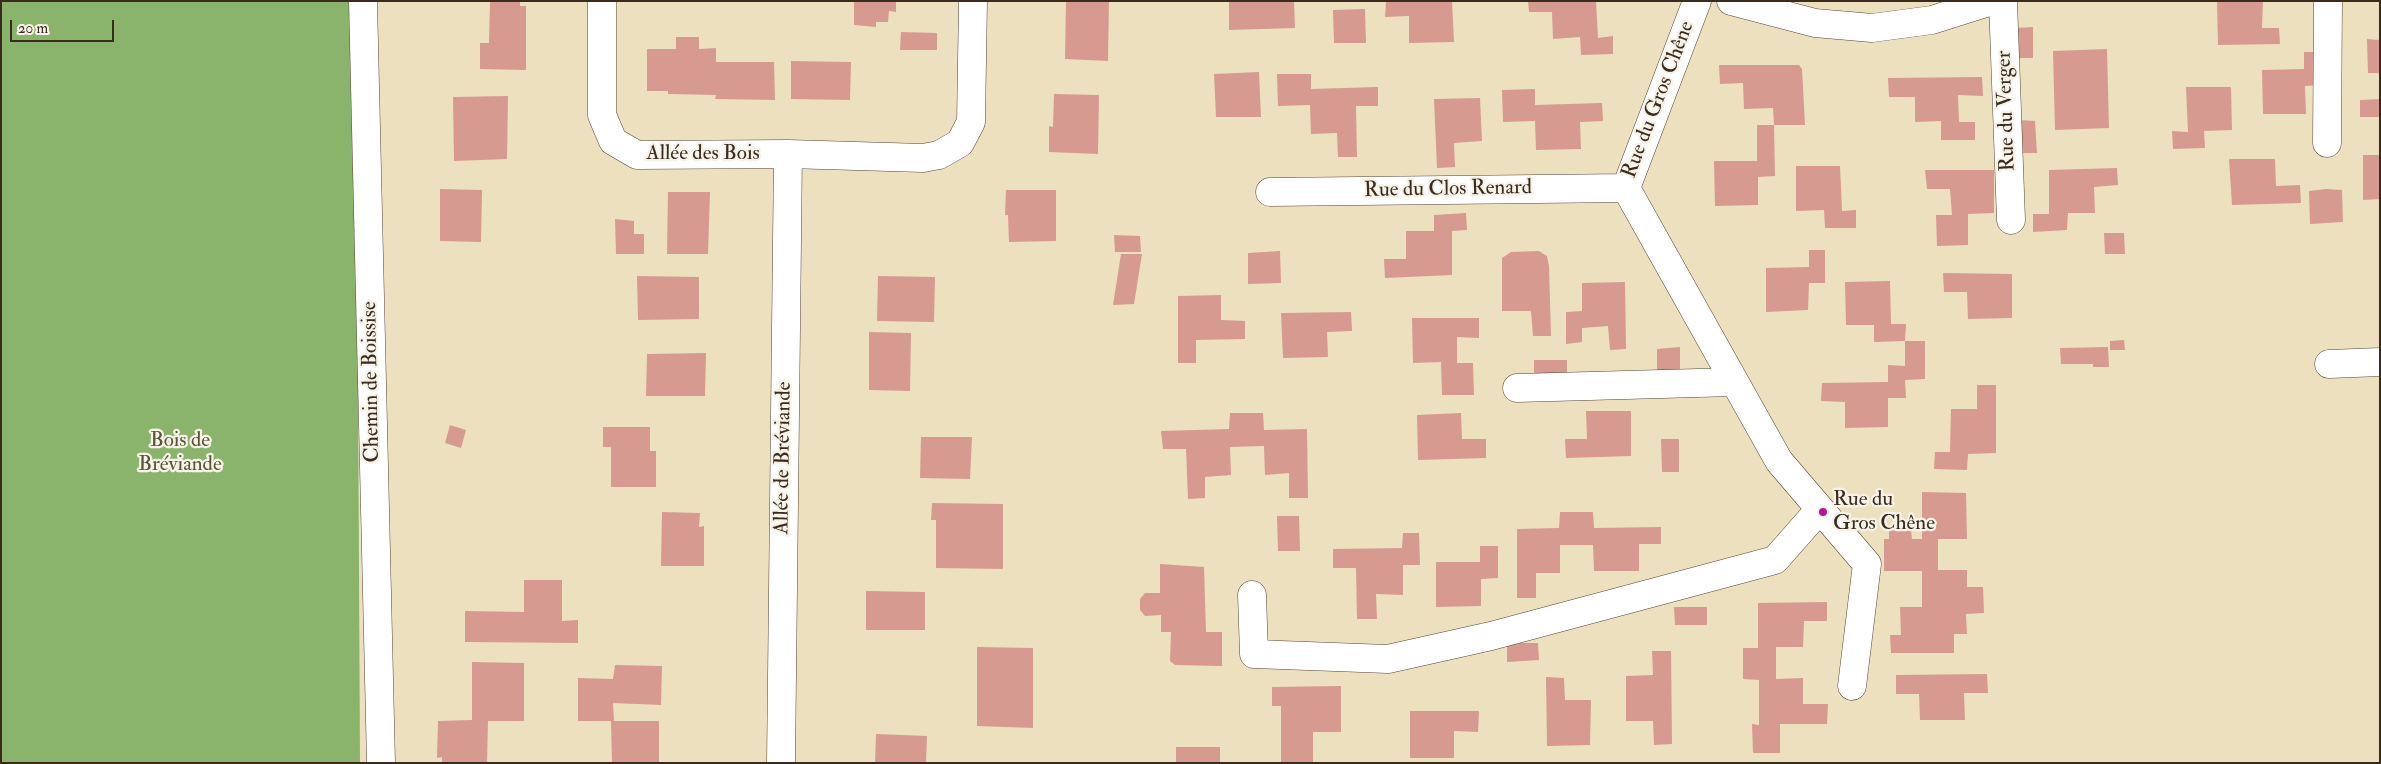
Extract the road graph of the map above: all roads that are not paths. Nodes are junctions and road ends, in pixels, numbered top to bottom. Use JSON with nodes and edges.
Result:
{"nodes":[{"id":1,"x":363,"y":1,"type":"edge"},
{"id":2,"x":602,"y":1,"type":"edge"},
{"id":3,"x":973,"y":1,"type":"edge"},
{"id":4,"x":1697,"y":1,"type":"edge"},
{"id":5,"x":1731,"y":1,"type":"edge"},
{"id":6,"x":1992,"y":1,"type":"edge"},
{"id":7,"x":2003,"y":1,"type":"edge"},
{"id":8,"x":2328,"y":1,"type":"edge"},
{"id":9,"x":2327,"y":143,"type":"dead end"},
{"id":10,"x":788,"y":154,"type":"junction"},
{"id":11,"x":1626,"y":188,"type":"junction"},
{"id":12,"x":1270,"y":192,"type":"dead end"},
{"id":13,"x":2011,"y":220,"type":"dead end"},
{"id":14,"x":2380,"y":362,"type":"edge"},
{"id":15,"x":2329,"y":364,"type":"dead end"},
{"id":16,"x":1734,"y":382,"type":"junction"},
{"id":17,"x":1516,"y":388,"type":"dead end"},
{"id":18,"x":1820,"y":509,"type":"junction"},
{"id":19,"x":1252,"y":595,"type":"dead end"},
{"id":20,"x":1852,"y":686,"type":"dead end"},
{"id":21,"x":381,"y":763,"type":"edge"},
{"id":22,"x":781,"y":763,"type":"edge"}],
"edges":[{"from":1,"to":21,"type":"street","name":"Chemin de Boissise"},
{"from":2,"to":10,"type":"street","name":"Allée des Bois"},
{"from":3,"to":10,"type":"street","name":"Allée des Bois"},
{"from":4,"to":11,"type":"street","name":"Rue du Gros Chêne"},
{"from":5,"to":6,"type":"street"},
{"from":7,"to":13,"type":"street","name":"Rue du Verger"},
{"from":8,"to":9,"type":"street"},
{"from":10,"to":22,"type":"street","name":"Allée de Bréviande"},
{"from":11,"to":12,"type":"street","name":"Rue du Clos Renard"},
{"from":11,"to":16,"type":"street","name":"Rue du Gros Chêne"},
{"from":14,"to":15,"type":"street"},
{"from":16,"to":17,"type":"street"},
{"from":16,"to":18,"type":"street","name":"Rue du Gros Chêne"},
{"from":18,"to":19,"type":"street"},
{"from":18,"to":20,"type":"street","name":"Rue du Gros Chêne"}]}
